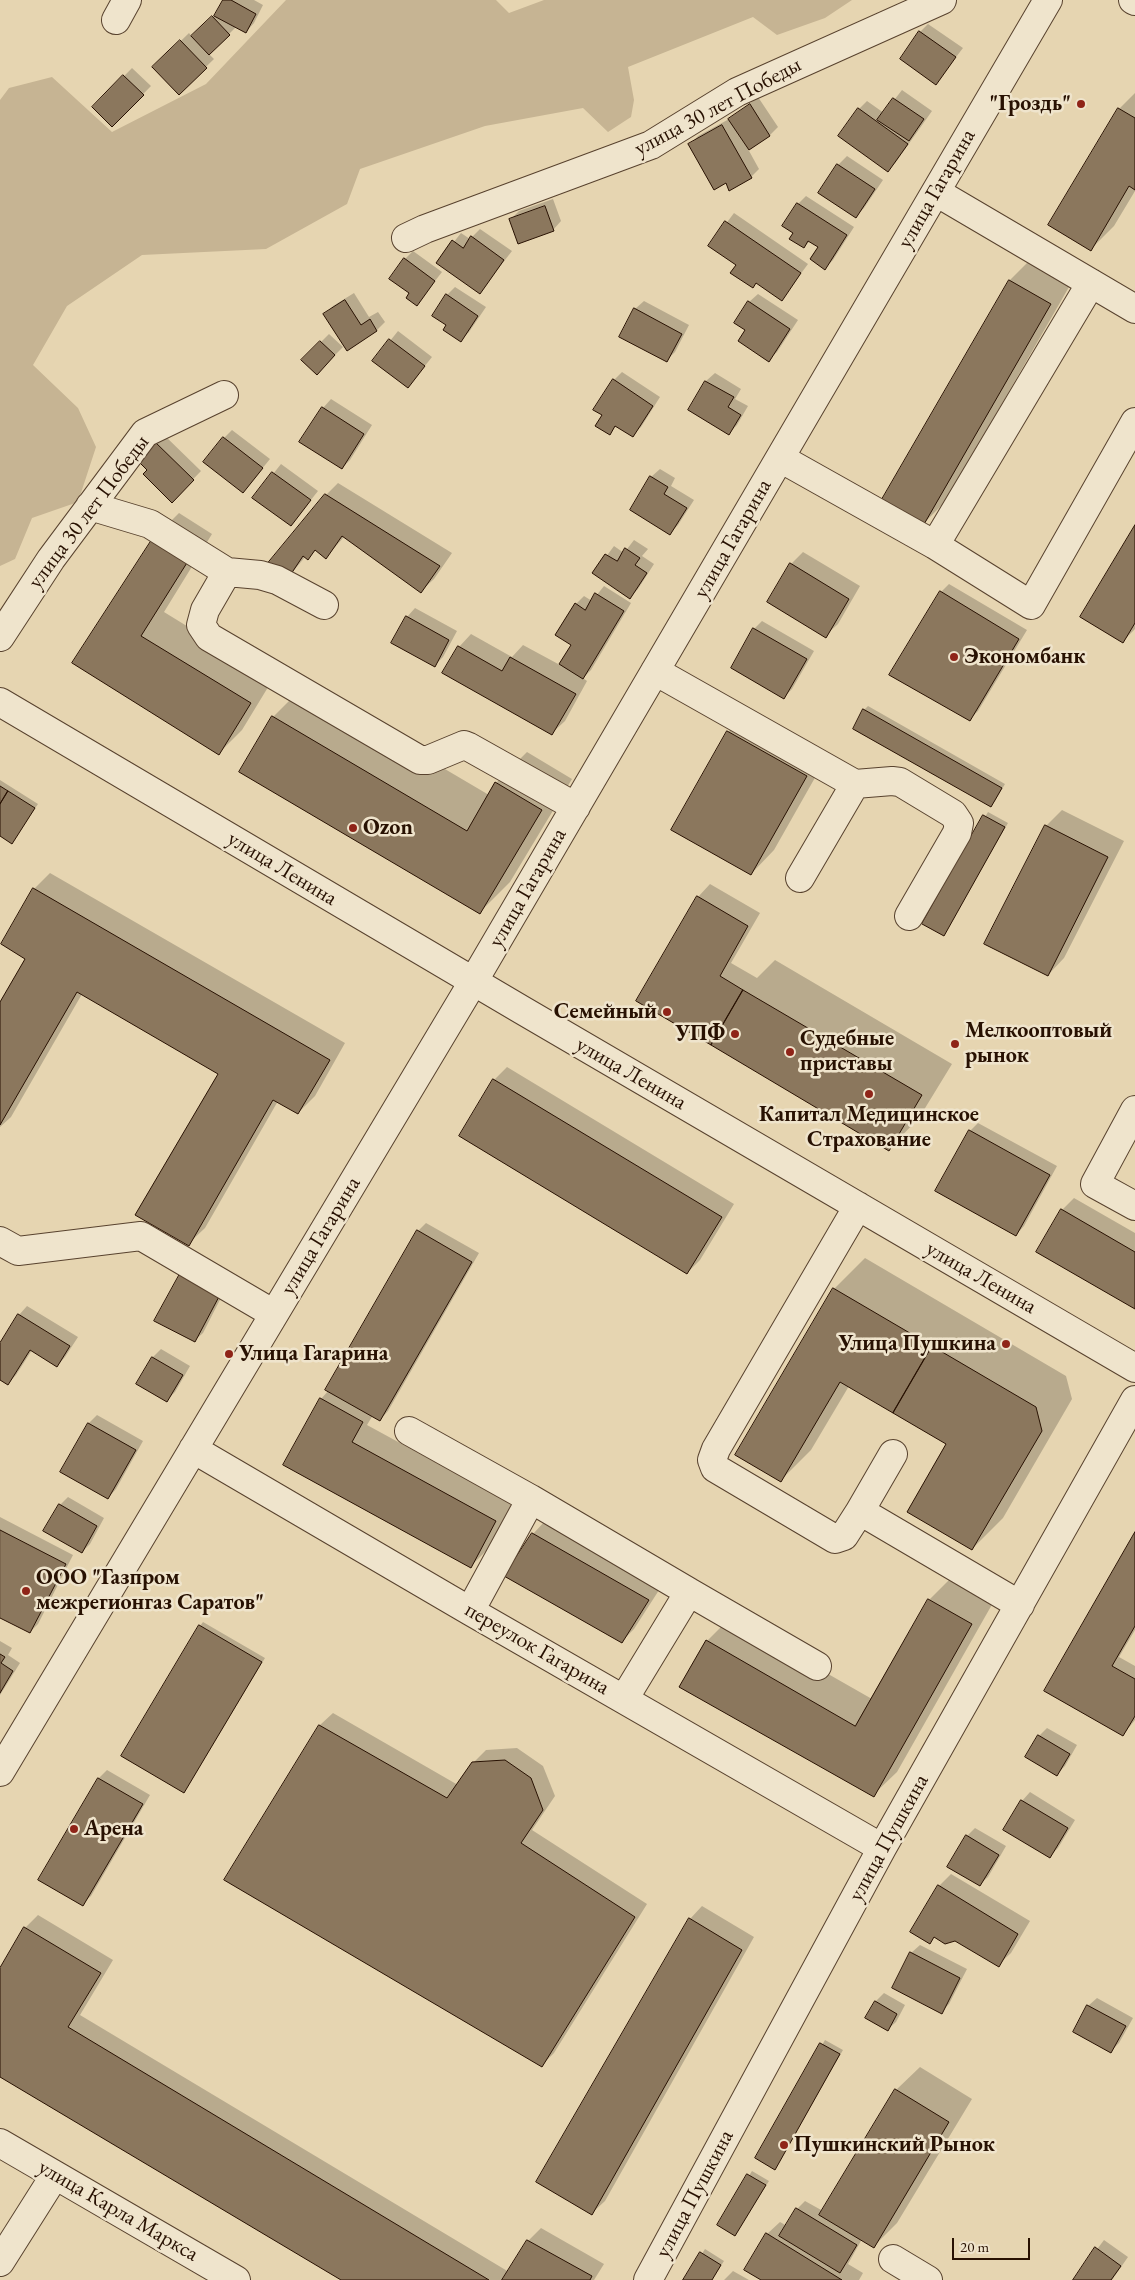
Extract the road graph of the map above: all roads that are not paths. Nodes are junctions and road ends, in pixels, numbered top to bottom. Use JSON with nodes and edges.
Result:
{"nodes":[{"id":1,"x":942,"y":0,"type":"edge"},
{"id":2,"x":1048,"y":0,"type":"edge"},
{"id":3,"x":936,"y":192,"type":"junction"},
{"id":4,"x":406,"y":238,"type":"dead end"},
{"id":5,"x":1091,"y":284,"type":"junction"},
{"id":6,"x":1135,"y":309,"type":"edge"},
{"id":7,"x":224,"y":395,"type":"dead end"},
{"id":8,"x":1135,"y":422,"type":"edge"},
{"id":9,"x":780,"y":458,"type":"junction"},
{"id":10,"x":90,"y":506,"type":"junction"},
{"id":11,"x":935,"y":545,"type":"junction"},
{"id":12,"x":227,"y":572,"type":"junction"},
{"id":13,"x":324,"y":605,"type":"dead end"},
{"id":14,"x":0,"y":637,"type":"edge"},
{"id":15,"x":655,"y":671,"type":"junction"},
{"id":16,"x":0,"y":702,"type":"edge"},
{"id":17,"x":855,"y":784,"type":"junction"},
{"id":18,"x":576,"y":807,"type":"junction"},
{"id":19,"x":800,"y":878,"type":"dead end"},
{"id":20,"x":908,"y":916,"type":"dead end"},
{"id":21,"x":473,"y":982,"type":"junction"},
{"id":22,"x":1135,"y":1110,"type":"edge"},
{"id":23,"x":858,"y":1206,"type":"junction"},
{"id":24,"x":1135,"y":1206,"type":"edge"},
{"id":25,"x":0,"y":1241,"type":"edge"},
{"id":26,"x":274,"y":1314,"type":"junction"},
{"id":27,"x":1135,"y":1368,"type":"edge"},
{"id":28,"x":1135,"y":1400,"type":"edge"},
{"id":29,"x":410,"y":1431,"type":"dead end"},
{"id":30,"x":193,"y":1449,"type":"junction"},
{"id":31,"x":893,"y":1454,"type":"dead end"},
{"id":32,"x":532,"y":1499,"type":"junction"},
{"id":33,"x":860,"y":1511,"type":"junction"},
{"id":34,"x":689,"y":1592,"type":"junction"},
{"id":35,"x":1020,"y":1605,"type":"junction"},
{"id":36,"x":470,"y":1612,"type":"junction"},
{"id":37,"x":817,"y":1666,"type":"dead end"},
{"id":38,"x":624,"y":1698,"type":"junction"},
{"id":39,"x":0,"y":1772,"type":"edge"},
{"id":40,"x":882,"y":1848,"type":"junction"},
{"id":41,"x":0,"y":2143,"type":"edge"},
{"id":42,"x":55,"y":2175,"type":"junction"},
{"id":43,"x":893,"y":2259,"type":"dead end"},
{"id":44,"x":0,"y":2262,"type":"edge"},
{"id":45,"x":236,"y":2280,"type":"edge"},
{"id":46,"x":648,"y":2280,"type":"edge"},
{"id":47,"x":928,"y":2280,"type":"edge"}],
"edges":[{"from":1,"to":4,"type":"street","name":"улица 30 лет Победы"},
{"from":2,"to":3,"type":"street","name":"улица Гагарина"},
{"from":3,"to":5,"type":"street"},
{"from":3,"to":9,"type":"street","name":"улица Гагарина"},
{"from":5,"to":6,"type":"street"},
{"from":5,"to":11,"type":"street"},
{"from":7,"to":10,"type":"street","name":"улица 30 лет Победы"},
{"from":8,"to":11,"type":"street"},
{"from":9,"to":11,"type":"street"},
{"from":9,"to":15,"type":"street","name":"улица Гагарина"},
{"from":10,"to":12,"type":"street"},
{"from":10,"to":14,"type":"street","name":"улица 30 лет Победы"},
{"from":12,"to":13,"type":"street"},
{"from":12,"to":18,"type":"street"},
{"from":15,"to":17,"type":"street"},
{"from":15,"to":18,"type":"street","name":"улица Гагарина"},
{"from":16,"to":21,"type":"street","name":"улица Ленина"},
{"from":17,"to":19,"type":"street"},
{"from":17,"to":20,"type":"street"},
{"from":18,"to":21,"type":"street","name":"улица Гагарина"},
{"from":21,"to":23,"type":"street","name":"улица Ленина"},
{"from":21,"to":26,"type":"street","name":"улица Гагарина"},
{"from":22,"to":24,"type":"street"},
{"from":23,"to":27,"type":"street","name":"улица Ленина"},
{"from":23,"to":33,"type":"street"},
{"from":25,"to":26,"type":"street"},
{"from":26,"to":30,"type":"street","name":"улица Гагарина"},
{"from":28,"to":35,"type":"street","name":"улица Пушкина"},
{"from":29,"to":32,"type":"street"},
{"from":30,"to":36,"type":"street","name":"переулок Гагарина"},
{"from":30,"to":39,"type":"street","name":"улица Гагарина"},
{"from":31,"to":33,"type":"street"},
{"from":32,"to":34,"type":"street"},
{"from":32,"to":36,"type":"street"},
{"from":33,"to":35,"type":"street"},
{"from":34,"to":37,"type":"street"},
{"from":34,"to":38,"type":"street"},
{"from":35,"to":40,"type":"street","name":"улица Пушкина"},
{"from":36,"to":38,"type":"street","name":"переулок Гагарина"},
{"from":38,"to":40,"type":"street","name":"переулок Гагарина"},
{"from":40,"to":46,"type":"street","name":"улица Пушкина"},
{"from":41,"to":42,"type":"street","name":"улица Карла Маркса"},
{"from":42,"to":44,"type":"street"},
{"from":42,"to":45,"type":"street","name":"улица Карла Маркса"},
{"from":43,"to":47,"type":"street"}]}
